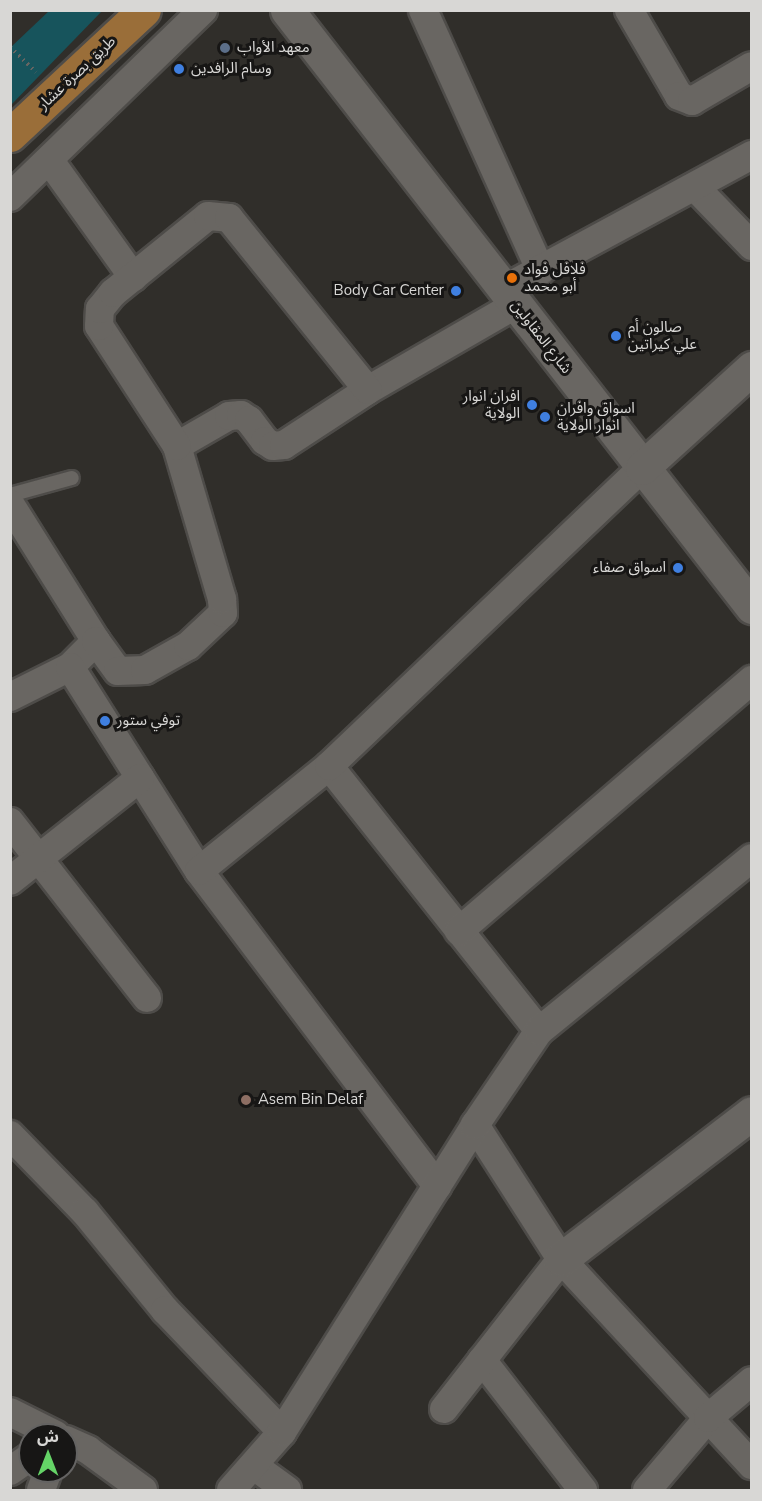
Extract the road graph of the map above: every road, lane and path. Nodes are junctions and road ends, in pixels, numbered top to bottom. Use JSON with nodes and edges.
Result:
{"nodes":[{"id":1,"x":144,"y":10,"type":"edge"},
{"id":2,"x":203,"y":10,"type":"edge"},
{"id":3,"x":287,"y":10,"type":"edge"},
{"id":4,"x":423,"y":10,"type":"edge"},
{"id":5,"x":629,"y":10,"type":"edge"},
{"id":6,"x":10,"y":47,"type":"edge"},
{"id":7,"x":752,"y":66,"type":"edge"},
{"id":8,"x":38,"y":75,"type":"dead end"},
{"id":9,"x":10,"y":135,"type":"edge"},
{"id":10,"x":752,"y":155,"type":"edge"},
{"id":11,"x":50,"y":161,"type":"junction"},
{"id":12,"x":695,"y":187,"type":"junction"},
{"id":13,"x":10,"y":197,"type":"edge"},
{"id":14,"x":752,"y":246,"type":"edge"},
{"id":15,"x":541,"y":271,"type":"junction"},
{"id":16,"x":134,"y":277,"type":"junction"},
{"id":17,"x":510,"y":297,"type":"junction"},
{"id":18,"x":752,"y":368,"type":"edge"},
{"id":19,"x":368,"y":390,"type":"junction"},
{"id":20,"x":177,"y":446,"type":"junction"},
{"id":21,"x":642,"y":468,"type":"junction"},
{"id":22,"x":72,"y":478,"type":"dead end"},
{"id":23,"x":10,"y":495,"type":"edge"},
{"id":24,"x":10,"y":504,"type":"edge"},
{"id":25,"x":752,"y":607,"type":"edge"},
{"id":26,"x":96,"y":642,"type":"junction"},
{"id":27,"x":70,"y":667,"type":"junction"},
{"id":28,"x":752,"y":680,"type":"edge"},
{"id":29,"x":10,"y":697,"type":"edge"},
{"id":30,"x":329,"y":766,"type":"junction"},
{"id":31,"x":140,"y":778,"type":"junction"},
{"id":32,"x":10,"y":822,"type":"edge"},
{"id":33,"x":38,"y":858,"type":"junction"},
{"id":34,"x":752,"y":858,"type":"edge"},
{"id":35,"x":199,"y":871,"type":"junction"},
{"id":36,"x":10,"y":882,"type":"edge"},
{"id":37,"x":459,"y":931,"type":"junction"},
{"id":38,"x":147,"y":999,"type":"dead end"},
{"id":39,"x":539,"y":1031,"type":"junction"},
{"id":40,"x":752,"y":1113,"type":"edge"},
{"id":41,"x":475,"y":1125,"type":"junction"},
{"id":42,"x":10,"y":1135,"type":"edge"},
{"id":43,"x":437,"y":1186,"type":"junction"},
{"id":44,"x":561,"y":1259,"type":"junction"},
{"id":45,"x":482,"y":1360,"type":"junction"},
{"id":46,"x":752,"y":1381,"type":"edge"},
{"id":47,"x":444,"y":1409,"type":"dead end"},
{"id":48,"x":10,"y":1412,"type":"edge"},
{"id":49,"x":708,"y":1418,"type":"junction"},
{"id":50,"x":32,"y":1423,"type":"edge"},
{"id":51,"x":282,"y":1432,"type":"junction"},
{"id":52,"x":78,"y":1445,"type":"edge"},
{"id":53,"x":752,"y":1465,"type":"edge"},
{"id":54,"x":254,"y":1466,"type":"junction"},
{"id":55,"x":143,"y":1491,"type":"edge"},
{"id":56,"x":231,"y":1491,"type":"edge"},
{"id":57,"x":287,"y":1491,"type":"edge"},
{"id":58,"x":583,"y":1491,"type":"edge"},
{"id":59,"x":647,"y":1491,"type":"edge"}],
"edges":[{"from":1,"to":9,"type":"main road","name":"طريق بصرة عشار"},
{"from":2,"to":11,"type":"street"},
{"from":3,"to":17,"type":"street","name":"شارع المقاولين"},
{"from":4,"to":15,"type":"street"},
{"from":5,"to":7,"type":"street"},
{"from":6,"to":8,"type":"path"},
{"from":10,"to":12,"type":"street"},
{"from":11,"to":13,"type":"street"},
{"from":11,"to":16,"type":"street"},
{"from":12,"to":14,"type":"street"},
{"from":12,"to":15,"type":"street"},
{"from":15,"to":17,"type":"street"},
{"from":16,"to":19,"type":"street"},
{"from":16,"to":20,"type":"street"},
{"from":17,"to":19,"type":"street"},
{"from":17,"to":21,"type":"street","name":"شارع المقاولين"},
{"from":18,"to":21,"type":"street"},
{"from":19,"to":20,"type":"street"},
{"from":20,"to":26,"type":"street"},
{"from":21,"to":25,"type":"street","name":"شارع المقاولين"},
{"from":21,"to":30,"type":"street"},
{"from":22,"to":23,"type":"lane"},
{"from":24,"to":26,"type":"street"},
{"from":26,"to":27,"type":"street"},
{"from":27,"to":29,"type":"street"},
{"from":27,"to":31,"type":"street"},
{"from":28,"to":37,"type":"street"},
{"from":30,"to":35,"type":"street"},
{"from":30,"to":37,"type":"street"},
{"from":31,"to":33,"type":"street"},
{"from":31,"to":35,"type":"street"},
{"from":32,"to":33,"type":"street"},
{"from":33,"to":36,"type":"street"},
{"from":33,"to":38,"type":"street"},
{"from":34,"to":39,"type":"street"},
{"from":35,"to":43,"type":"street"},
{"from":37,"to":39,"type":"street"},
{"from":39,"to":41,"type":"street"},
{"from":40,"to":44,"type":"street"},
{"from":41,"to":43,"type":"street"},
{"from":41,"to":44,"type":"street"},
{"from":42,"to":51,"type":"street"},
{"from":43,"to":51,"type":"street"},
{"from":44,"to":45,"type":"street"},
{"from":44,"to":49,"type":"street"},
{"from":45,"to":47,"type":"street"},
{"from":45,"to":58,"type":"street"},
{"from":46,"to":49,"type":"street"},
{"from":48,"to":50,"type":"street"},
{"from":49,"to":53,"type":"street"},
{"from":49,"to":59,"type":"street"},
{"from":51,"to":54,"type":"street"},
{"from":52,"to":55,"type":"street"},
{"from":54,"to":56,"type":"street"},
{"from":54,"to":57,"type":"street"}]}
